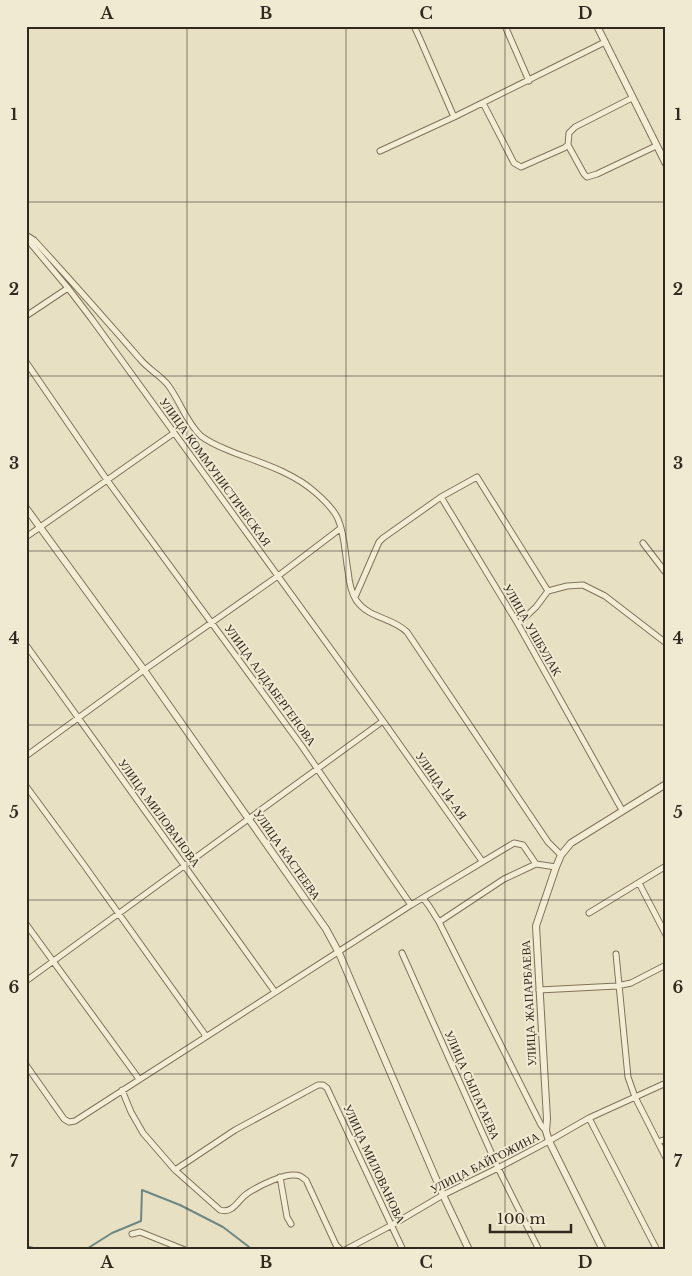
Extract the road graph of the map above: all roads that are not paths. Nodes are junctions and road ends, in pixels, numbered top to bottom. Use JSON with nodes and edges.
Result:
{"nodes":[{"id":1,"x":414,"y":26,"type":"edge"},
{"id":2,"x":505,"y":26,"type":"edge"},
{"id":3,"x":597,"y":26,"type":"edge"},
{"id":4,"x":605,"y":42,"type":"junction"},
{"id":5,"x":529,"y":80,"type":"junction"},
{"id":6,"x":632,"y":98,"type":"junction"},
{"id":7,"x":484,"y":103,"type":"junction"},
{"id":8,"x":454,"y":117,"type":"junction"},
{"id":9,"x":568,"y":145,"type":"junction"},
{"id":10,"x":656,"y":146,"type":"junction"},
{"id":11,"x":380,"y":151,"type":"dead end"},
{"id":12,"x":666,"y":164,"type":"edge"},
{"id":13,"x":26,"y":237,"type":"edge"},
{"id":14,"x":68,"y":288,"type":"junction"},
{"id":15,"x":26,"y":316,"type":"edge"},
{"id":16,"x":26,"y":362,"type":"edge"},
{"id":17,"x":174,"y":433,"type":"junction"},
{"id":18,"x":107,"y":480,"type":"junction"},
{"id":19,"x":442,"y":496,"type":"junction"},
{"id":20,"x":26,"y":508,"type":"edge"},
{"id":21,"x":40,"y":528,"type":"junction"},
{"id":22,"x":341,"y":528,"type":"junction"},
{"id":23,"x":26,"y":537,"type":"edge"},
{"id":24,"x":644,"y":543,"type":"dead end"},
{"id":25,"x":666,"y":573,"type":"edge"},
{"id":26,"x":278,"y":576,"type":"junction"},
{"id":27,"x":548,"y":591,"type":"junction"},
{"id":28,"x":354,"y":597,"type":"junction"},
{"id":29,"x":212,"y":623,"type":"junction"},
{"id":30,"x":518,"y":624,"type":"junction"},
{"id":31,"x":666,"y":643,"type":"edge"},
{"id":32,"x":26,"y":645,"type":"edge"},
{"id":33,"x":144,"y":670,"type":"junction"},
{"id":34,"x":78,"y":718,"type":"junction"},
{"id":35,"x":384,"y":721,"type":"junction"},
{"id":36,"x":26,"y":756,"type":"edge"},
{"id":37,"x":317,"y":769,"type":"junction"},
{"id":38,"x":666,"y":784,"type":"edge"},
{"id":39,"x":26,"y":786,"type":"edge"},
{"id":40,"x":622,"y":810,"type":"junction"},
{"id":41,"x":248,"y":819,"type":"junction"},
{"id":42,"x":561,"y":855,"type":"junction"},
{"id":43,"x":482,"y":862,"type":"junction"},
{"id":44,"x":536,"y":864,"type":"junction"},
{"id":45,"x":184,"y":866,"type":"junction"},
{"id":46,"x":666,"y":866,"type":"edge"},
{"id":47,"x":556,"y":867,"type":"junction"},
{"id":48,"x":639,"y":883,"type":"junction"},
{"id":49,"x":423,"y":898,"type":"junction"},
{"id":50,"x":411,"y":905,"type":"junction"},
{"id":51,"x":590,"y":913,"type":"dead end"},
{"id":52,"x":119,"y":914,"type":"junction"},
{"id":53,"x":439,"y":922,"type":"junction"},
{"id":54,"x":26,"y":924,"type":"edge"},
{"id":55,"x":666,"y":935,"type":"edge"},
{"id":56,"x":339,"y":953,"type":"junction"},
{"id":57,"x":402,"y":953,"type":"dead end"},
{"id":58,"x":616,"y":954,"type":"dead end"},
{"id":59,"x":54,"y":962,"type":"junction"},
{"id":60,"x":666,"y":965,"type":"edge"},
{"id":61,"x":26,"y":981,"type":"edge"},
{"id":62,"x":618,"y":986,"type":"junction"},
{"id":63,"x":539,"y":990,"type":"junction"},
{"id":64,"x":275,"y":992,"type":"junction"},
{"id":65,"x":206,"y":1036,"type":"junction"},
{"id":66,"x":26,"y":1065,"type":"edge"},
{"id":67,"x":139,"y":1080,"type":"junction"},
{"id":68,"x":666,"y":1084,"type":"edge"},
{"id":69,"x":122,"y":1090,"type":"junction"},
{"id":70,"x":635,"y":1097,"type":"junction"},
{"id":71,"x":589,"y":1118,"type":"junction"},
{"id":72,"x":546,"y":1131,"type":"junction"},
{"id":73,"x":666,"y":1139,"type":"edge"},
{"id":74,"x":549,"y":1141,"type":"junction"},
{"id":75,"x":658,"y":1142,"type":"junction"},
{"id":76,"x":666,"y":1158,"type":"edge"},
{"id":77,"x":498,"y":1168,"type":"junction"},
{"id":78,"x":175,"y":1170,"type":"junction"},
{"id":79,"x":280,"y":1177,"type":"junction"},
{"id":80,"x":443,"y":1195,"type":"junction"},
{"id":81,"x":291,"y":1224,"type":"dead end"},
{"id":82,"x":392,"y":1225,"type":"junction"},
{"id":83,"x":132,"y":1234,"type":"dead end"},
{"id":84,"x":185,"y":1250,"type":"edge"},
{"id":85,"x":340,"y":1250,"type":"edge"},
{"id":86,"x":345,"y":1250,"type":"edge"},
{"id":87,"x":403,"y":1250,"type":"edge"},
{"id":88,"x":468,"y":1250,"type":"edge"},
{"id":89,"x":539,"y":1250,"type":"edge"},
{"id":90,"x":603,"y":1250,"type":"edge"},
{"id":91,"x":657,"y":1250,"type":"edge"}],
"edges":[{"from":1,"to":8,"type":"street"},
{"from":2,"to":5,"type":"street"},
{"from":3,"to":4,"type":"street"},
{"from":4,"to":5,"type":"street"},
{"from":4,"to":6,"type":"street"},
{"from":5,"to":7,"type":"street"},
{"from":6,"to":9,"type":"street"},
{"from":6,"to":10,"type":"street"},
{"from":7,"to":8,"type":"street"},
{"from":7,"to":9,"type":"street"},
{"from":8,"to":11,"type":"street"},
{"from":9,"to":10,"type":"street"},
{"from":10,"to":12,"type":"street"},
{"from":13,"to":14,"type":"street","name":"УЛИЦА КОММУНИСТИЧЕСКАЯ"},
{"from":13,"to":22,"type":"street"},
{"from":14,"to":15,"type":"street"},
{"from":14,"to":17,"type":"street","name":"УЛИЦА КОММУНИСТИЧЕСКАЯ"},
{"from":16,"to":18,"type":"street","name":"УЛИЦА АЛДАБЕРГЕНОВА"},
{"from":17,"to":18,"type":"street"},
{"from":17,"to":26,"type":"street","name":"УЛИЦА КОММУНИСТИЧЕСКАЯ"},
{"from":18,"to":21,"type":"street"},
{"from":18,"to":29,"type":"street","name":"УЛИЦА АЛДАБЕРГЕНОВА"},
{"from":19,"to":27,"type":"street"},
{"from":19,"to":28,"type":"street"},
{"from":19,"to":30,"type":"street","name":"УЛИЦА УШБУЛАК"},
{"from":20,"to":21,"type":"street","name":"УЛИЦА КАСТЕЕВА"},
{"from":21,"to":23,"type":"street"},
{"from":21,"to":33,"type":"street","name":"УЛИЦА КАСТЕЕВА"},
{"from":22,"to":26,"type":"street"},
{"from":22,"to":28,"type":"street"},
{"from":24,"to":25,"type":"street"},
{"from":26,"to":29,"type":"street"},
{"from":26,"to":35,"type":"street","name":"УЛИЦА КОММУНИСТИЧЕСКАЯ"},
{"from":27,"to":30,"type":"street"},
{"from":27,"to":31,"type":"street"},
{"from":28,"to":42,"type":"street"},
{"from":29,"to":33,"type":"street"},
{"from":29,"to":37,"type":"street","name":"УЛИЦА АЛДАБЕРГЕНОВА"},
{"from":30,"to":40,"type":"street","name":"УЛИЦА УШБУЛАК"},
{"from":32,"to":34,"type":"street","name":"УЛИЦА МИЛОВАНОВА"},
{"from":33,"to":34,"type":"street"},
{"from":33,"to":41,"type":"street","name":"УЛИЦА КАСТЕЕВА"},
{"from":34,"to":36,"type":"street"},
{"from":34,"to":45,"type":"street","name":"УЛИЦА МИЛОВАНОВА"},
{"from":35,"to":37,"type":"street"},
{"from":35,"to":43,"type":"street","name":"УЛИЦА 14-АЯ"},
{"from":37,"to":41,"type":"street"},
{"from":37,"to":50,"type":"street","name":"УЛИЦА АЛДАБЕРГЕНОВА"},
{"from":38,"to":40,"type":"street"},
{"from":39,"to":52,"type":"street"},
{"from":40,"to":42,"type":"street"},
{"from":41,"to":45,"type":"street"},
{"from":41,"to":56,"type":"street","name":"УЛИЦА КАСТЕЕВА"},
{"from":42,"to":47,"type":"street","name":"УЛИЦА ЖАПАРБАЕВА"},
{"from":43,"to":44,"type":"street"},
{"from":43,"to":49,"type":"street"},
{"from":44,"to":47,"type":"street"},
{"from":44,"to":53,"type":"street"},
{"from":45,"to":52,"type":"street"},
{"from":45,"to":64,"type":"street","name":"УЛИЦА МИЛОВАНОВА"},
{"from":46,"to":48,"type":"street"},
{"from":47,"to":63,"type":"street","name":"УЛИЦА ЖАПАРБАЕВА"},
{"from":48,"to":51,"type":"street"},
{"from":48,"to":55,"type":"street"},
{"from":49,"to":50,"type":"street"},
{"from":49,"to":53,"type":"street"},
{"from":50,"to":56,"type":"street"},
{"from":52,"to":59,"type":"street"},
{"from":52,"to":65,"type":"street"},
{"from":53,"to":72,"type":"street"},
{"from":54,"to":59,"type":"street"},
{"from":56,"to":64,"type":"street"},
{"from":56,"to":80,"type":"street","name":"УЛИЦА КАСТЕЕВА"},
{"from":57,"to":77,"type":"street","name":"УЛИЦА СЫПАТАЕВА"},
{"from":58,"to":62,"type":"street"},
{"from":59,"to":61,"type":"street"},
{"from":59,"to":67,"type":"street"},
{"from":60,"to":62,"type":"street"},
{"from":62,"to":63,"type":"street"},
{"from":62,"to":70,"type":"street"},
{"from":63,"to":72,"type":"street","name":"УЛИЦА ЖАПАРБАЕВА"},
{"from":64,"to":65,"type":"street"},
{"from":65,"to":67,"type":"street"},
{"from":66,"to":69,"type":"street"},
{"from":67,"to":69,"type":"street"},
{"from":68,"to":70,"type":"street","name":"УЛИЦА БАЙГОЖИНА"},
{"from":69,"to":78,"type":"street"},
{"from":70,"to":71,"type":"street","name":"УЛИЦА БАЙГОЖИНА"},
{"from":70,"to":75,"type":"street"},
{"from":71,"to":74,"type":"street","name":"УЛИЦА БАЙГОЖИНА"},
{"from":71,"to":91,"type":"street"},
{"from":72,"to":74,"type":"street","name":"УЛИЦА ЖАПАРБАЕВА"},
{"from":73,"to":75,"type":"street"},
{"from":74,"to":77,"type":"street","name":"УЛИЦА БАЙГОЖИНА"},
{"from":74,"to":90,"type":"street"},
{"from":75,"to":76,"type":"street"},
{"from":77,"to":80,"type":"street","name":"УЛИЦА БАЙГОЖИНА"},
{"from":77,"to":89,"type":"street","name":"УЛИЦА СЫПАТАЕВА"},
{"from":78,"to":79,"type":"street"},
{"from":78,"to":82,"type":"street","name":"УЛИЦА МИЛОВАНОВА"},
{"from":79,"to":81,"type":"street"},
{"from":79,"to":85,"type":"street"},
{"from":80,"to":82,"type":"street","name":"УЛИЦА БАЙГОЖИНА"},
{"from":80,"to":88,"type":"street","name":"УЛИЦА КАСТЕЕВА"},
{"from":82,"to":86,"type":"street","name":"УЛИЦА БАЙГОЖИНА"},
{"from":82,"to":87,"type":"street","name":"УЛИЦА МИЛОВАНОВА"},
{"from":83,"to":84,"type":"street"}]}
